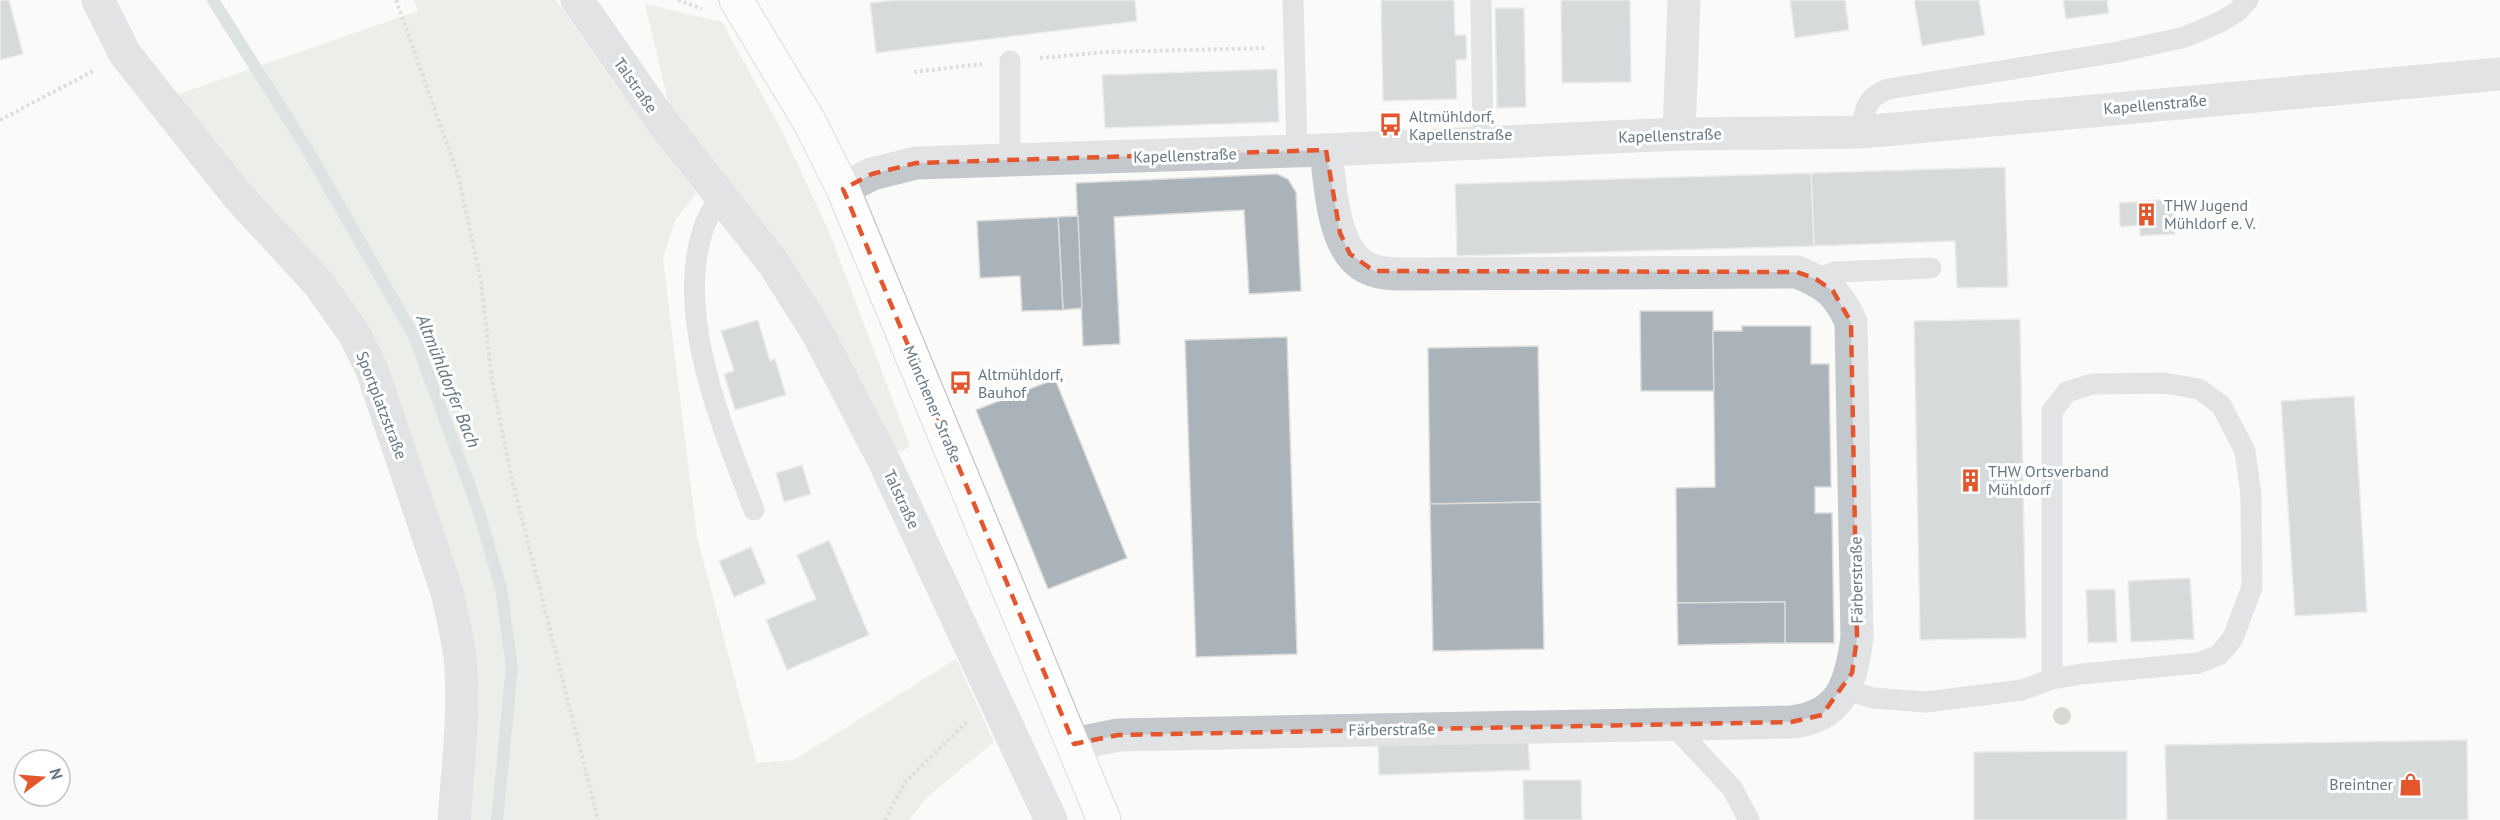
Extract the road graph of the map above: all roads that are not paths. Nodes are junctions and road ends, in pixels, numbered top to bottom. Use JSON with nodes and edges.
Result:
{"nodes":[{"id":1,"x":98,"y":0,"type":"edge"},
{"id":2,"x":577,"y":0,"type":"edge"},
{"id":3,"x":1293,"y":0,"type":"edge"},
{"id":4,"x":1480,"y":0,"type":"edge"},
{"id":5,"x":1684,"y":0,"type":"edge"},
{"id":6,"x":2248,"y":0,"type":"edge"},
{"id":7,"x":744,"y":4,"type":"edge"},
{"id":8,"x":1010,"y":61,"type":"road end"},
{"id":9,"x":2500,"y":74,"type":"edge"},
{"id":10,"x":1861,"y":132,"type":"junction"},
{"id":11,"x":1679,"y":134,"type":"junction"},
{"id":12,"x":1483,"y":143,"type":"junction"},
{"id":13,"x":1311,"y":151,"type":"junction"},
{"id":14,"x":1010,"y":160,"type":"junction"},
{"id":15,"x":843,"y":189,"type":"junction"},
{"id":16,"x":720,"y":198,"type":"junction"},
{"id":17,"x":1931,"y":268,"type":"dead end"},
{"id":18,"x":1816,"y":279,"type":"junction"},
{"id":19,"x":754,"y":510,"type":"dead end"},
{"id":20,"x":2052,"y":679,"type":"junction"},
{"id":21,"x":1844,"y":689,"type":"junction"},
{"id":22,"x":1672,"y":724,"type":"junction"},
{"id":23,"x":1074,"y":744,"type":"junction"},
{"id":24,"x":454,"y":820,"type":"edge"},
{"id":25,"x":1051,"y":820,"type":"edge"},
{"id":26,"x":1104,"y":820,"type":"edge"},
{"id":27,"x":1749,"y":820,"type":"edge"}],
"edges":[{"from":1,"to":24,"type":"street","name":"Sportplatzstraße"},
{"from":2,"to":16,"type":"street","name":"Talstraße"},
{"from":3,"to":13,"type":"lane"},
{"from":4,"to":12,"type":"lane"},
{"from":5,"to":11,"type":"street"},
{"from":6,"to":10,"type":"lane"},
{"from":7,"to":15,"type":"street","name":"Münchener Straße"},
{"from":8,"to":14,"type":"lane"},
{"from":9,"to":10,"type":"street","name":"Kapellenstraße"},
{"from":10,"to":11,"type":"street","name":"Kapellenstraße"},
{"from":11,"to":12,"type":"street","name":"Kapellenstraße"},
{"from":12,"to":13,"type":"street","name":"Kapellenstraße"},
{"from":13,"to":14,"type":"street","name":"Kapellenstraße"},
{"from":13,"to":18,"type":"street","name":"Färberstraße"},
{"from":14,"to":15,"type":"street","name":"Kapellenstraße"},
{"from":15,"to":23,"type":"street","name":"Münchener Straße"},
{"from":16,"to":19,"type":"lane"},
{"from":16,"to":25,"type":"street","name":"Talstraße"},
{"from":17,"to":18,"type":"lane"},
{"from":18,"to":21,"type":"street","name":"Färberstraße"},
{"from":20,"to":20,"type":"lane"},
{"from":20,"to":21,"type":"lane"},
{"from":21,"to":22,"type":"street","name":"Färberstraße"},
{"from":22,"to":23,"type":"street","name":"Färberstraße"},
{"from":22,"to":27,"type":"lane"},
{"from":23,"to":26,"type":"street","name":"Münchener Straße"}]}
